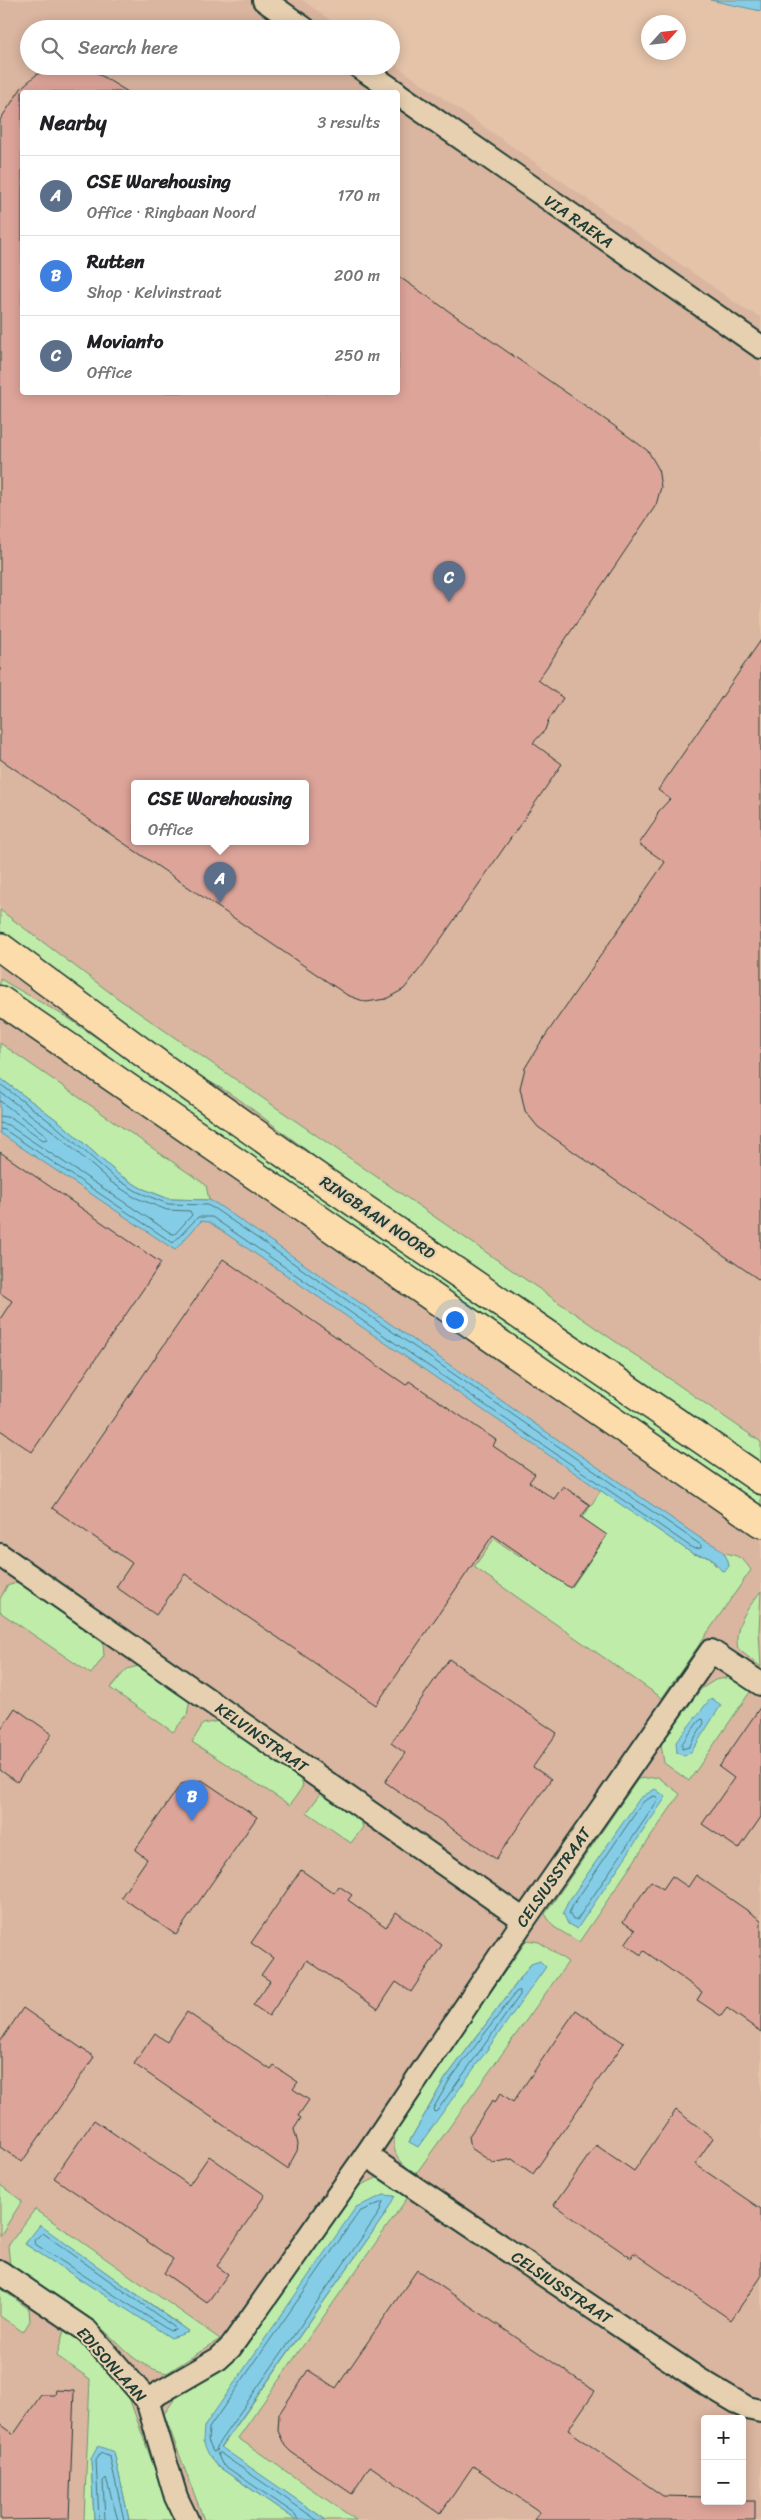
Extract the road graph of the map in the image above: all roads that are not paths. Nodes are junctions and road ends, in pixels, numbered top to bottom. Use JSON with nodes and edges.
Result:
{"nodes":[{"id":1,"x":264,"y":0,"type":"edge"},
{"id":2,"x":292,"y":20,"type":"edge"},
{"id":3,"x":371,"y":75,"type":"edge"},
{"id":4,"x":393,"y":90,"type":"edge"},
{"id":5,"x":400,"y":95,"type":"edge"},
{"id":6,"x":761,"y":346,"type":"edge"},
{"id":7,"x":0,"y":947,"type":"edge"},
{"id":8,"x":0,"y":1000,"type":"edge"},
{"id":9,"x":761,"y":1480,"type":"edge"},
{"id":10,"x":761,"y":1523,"type":"edge"},
{"id":11,"x":0,"y":1555,"type":"edge"},
{"id":12,"x":761,"y":1684,"type":"edge"},
{"id":13,"x":524,"y":1920,"type":"junction"},
{"id":14,"x":366,"y":2155,"type":"junction"},
{"id":15,"x":0,"y":2272,"type":"edge"},
{"id":16,"x":147,"y":2400,"type":"junction"},
{"id":17,"x":761,"y":2411,"type":"edge"},
{"id":18,"x":187,"y":2520,"type":"edge"}],
"edges":[{"from":1,"to":2,"type":"street"},
{"from":3,"to":4,"type":"street","name":"VIA RAEKA"},
{"from":5,"to":6,"type":"street","name":"VIA RAEKA"},
{"from":7,"to":9,"type":"main road","name":"RINGBAAN NOORD"},
{"from":8,"to":10,"type":"main road"},
{"from":11,"to":13,"type":"street","name":"KELVINSTRAAT"},
{"from":12,"to":13,"type":"street","name":"CELSIUSSTRAAT"},
{"from":13,"to":14,"type":"street","name":"CELSIUSSTRAAT"},
{"from":14,"to":16,"type":"street","name":"CELSIUSSTRAAT"},
{"from":14,"to":17,"type":"street","name":"CELSIUSSTRAAT"},
{"from":15,"to":16,"type":"street","name":"EDISONLAAN"},
{"from":16,"to":18,"type":"street","name":"EDISONLAAN"}]}
